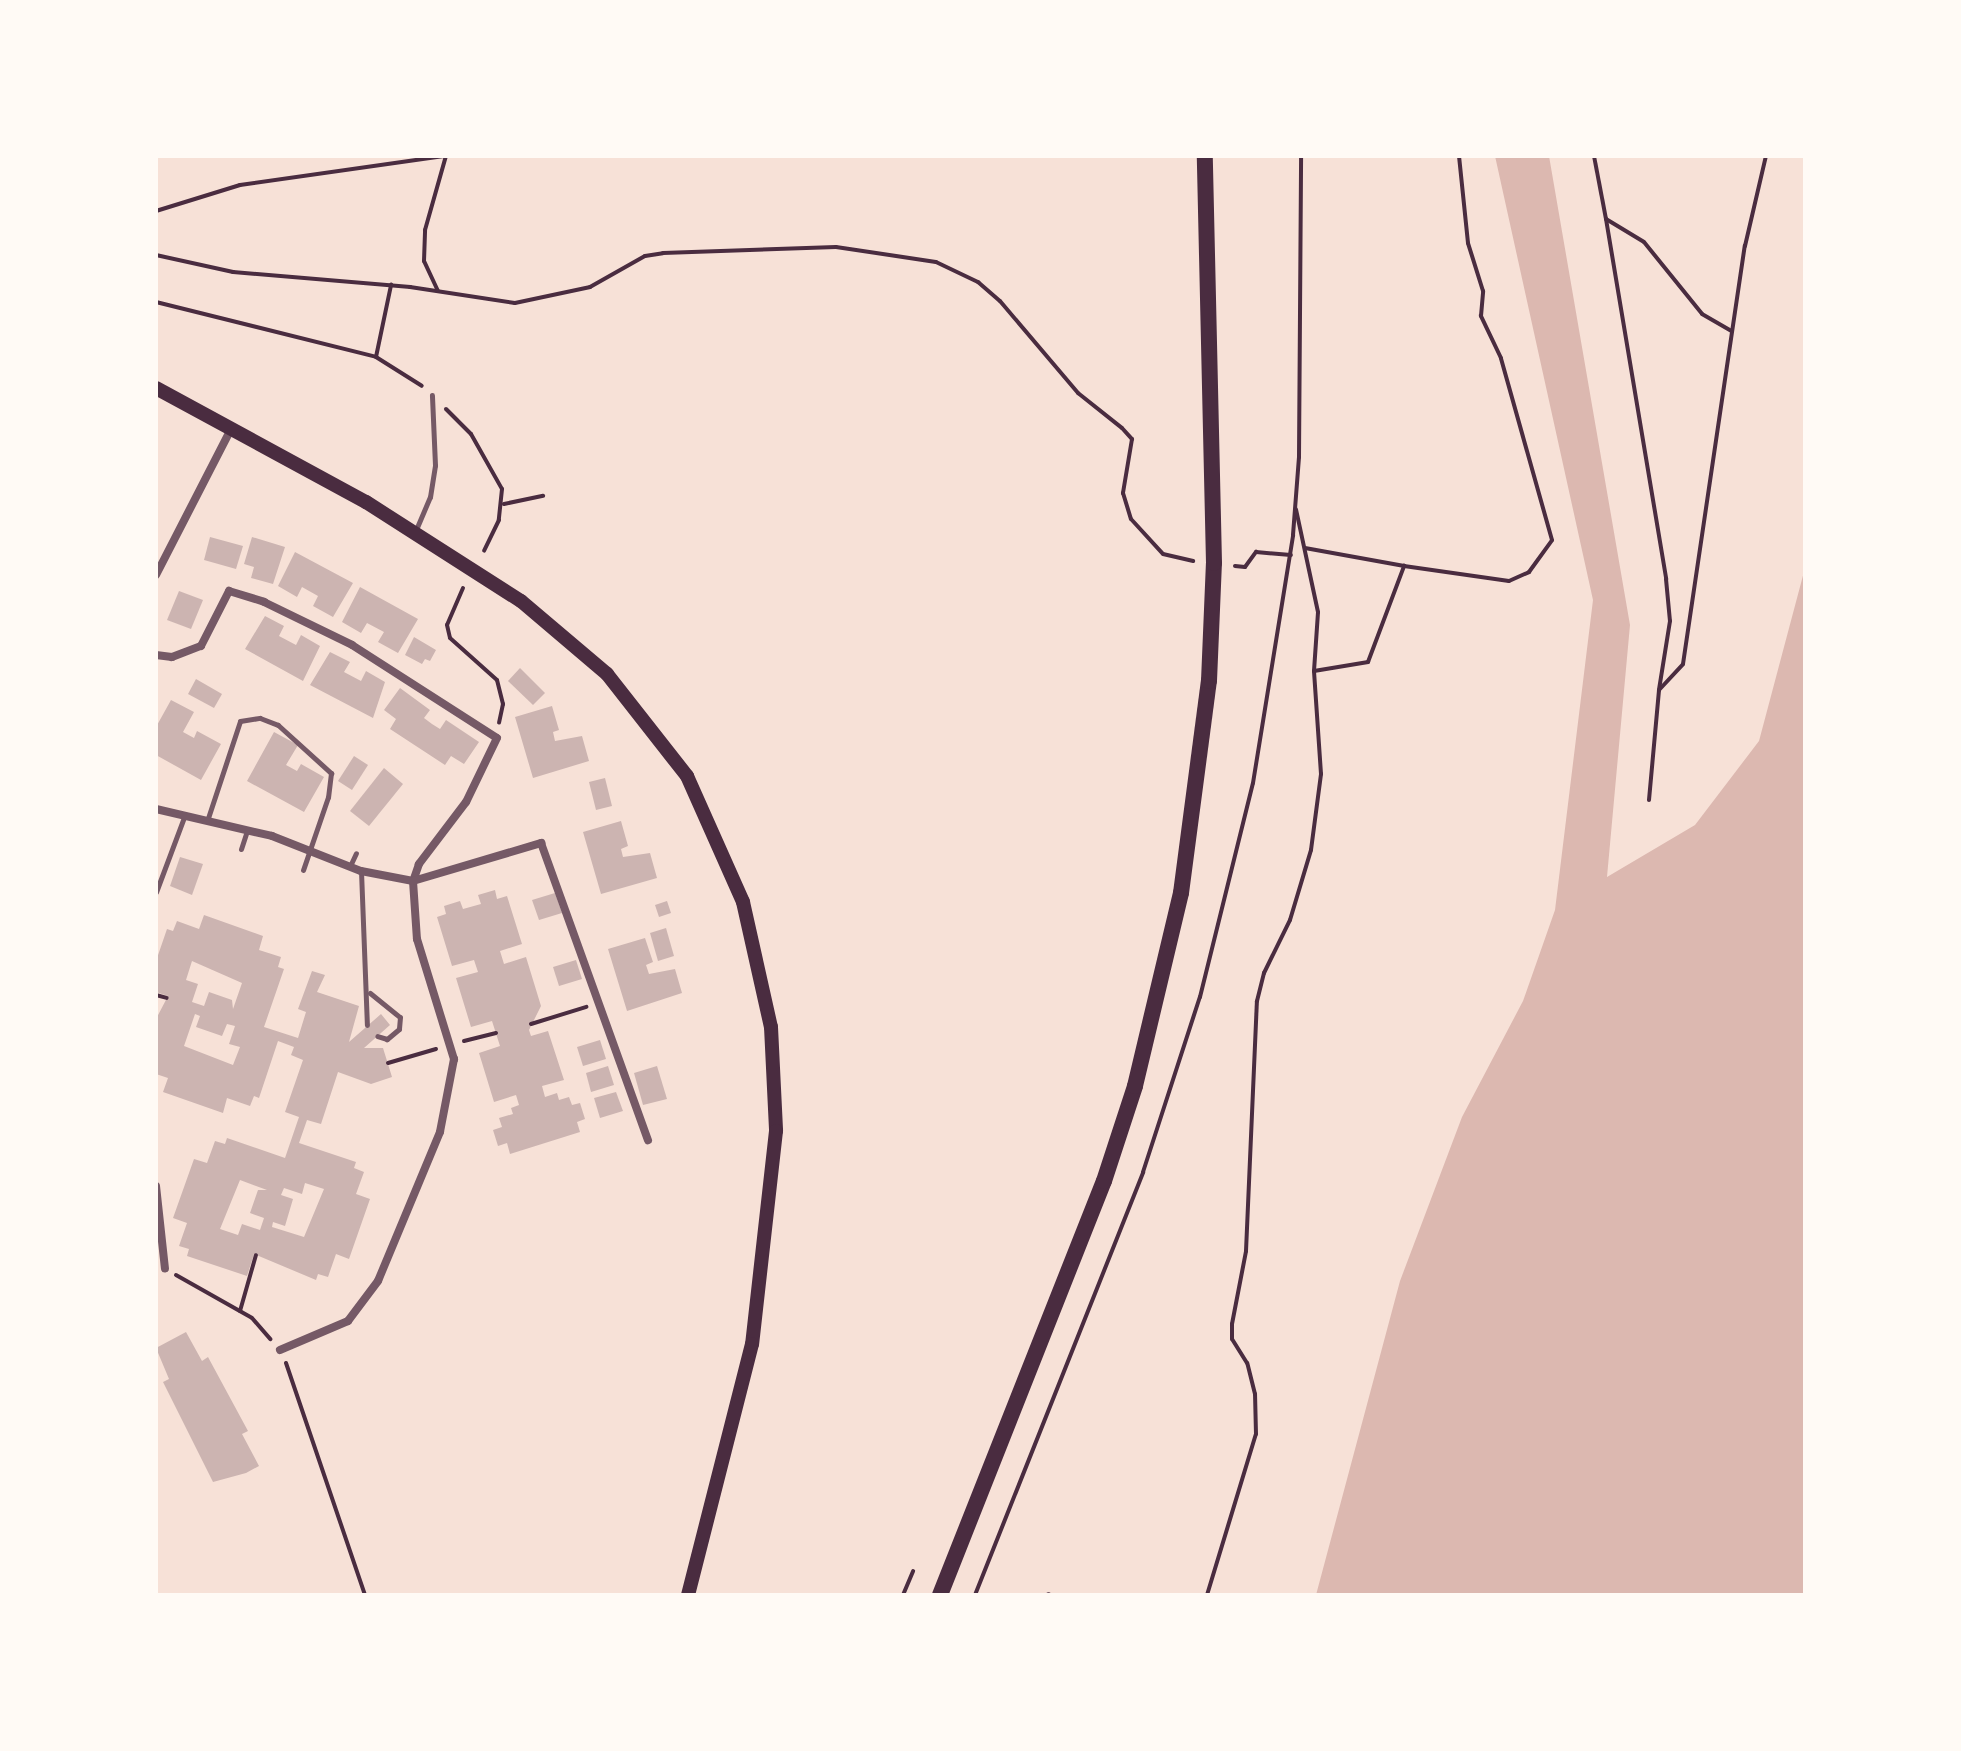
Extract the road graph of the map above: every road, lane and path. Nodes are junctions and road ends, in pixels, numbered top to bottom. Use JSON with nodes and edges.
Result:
{"nodes":[{"id":1,"x":445,"y":156,"type":"edge"},
{"id":2,"x":1205,"y":156,"type":"edge"},
{"id":3,"x":1459,"y":156,"type":"edge"},
{"id":4,"x":1594,"y":156,"type":"edge"},
{"id":5,"x":1766,"y":156,"type":"edge"},
{"id":6,"x":429,"y":157,"type":"edge"},
{"id":7,"x":156,"y":211,"type":"edge"},
{"id":8,"x":1606,"y":219,"type":"junction"},
{"id":9,"x":156,"y":255,"type":"edge"},
{"id":10,"x":391,"y":285,"type":"junction"},
{"id":11,"x":439,"y":292,"type":"junction"},
{"id":12,"x":156,"y":302,"type":"edge"},
{"id":13,"x":1732,"y":331,"type":"junction"},
{"id":14,"x":376,"y":357,"type":"junction"},
{"id":15,"x":156,"y":388,"type":"edge"},
{"id":16,"x":432,"y":395,"type":"junction"},
{"id":17,"x":231,"y":429,"type":"junction"},
{"id":18,"x":543,"y":496,"type":"dead end"},
{"id":19,"x":1295,"y":502,"type":"dead end"},
{"id":20,"x":504,"y":504,"type":"junction"},
{"id":21,"x":414,"y":533,"type":"junction"},
{"id":22,"x":1305,"y":548,"type":"junction"},
{"id":23,"x":484,"y":551,"type":"dead end"},
{"id":24,"x":1291,"y":555,"type":"dead end"},
{"id":25,"x":159,"y":560,"type":"edge"},
{"id":26,"x":1193,"y":561,"type":"dead end"},
{"id":27,"x":1235,"y":566,"type":"dead end"},
{"id":28,"x":1404,"y":566,"type":"junction"},
{"id":29,"x":156,"y":575,"type":"edge"},
{"id":30,"x":463,"y":588,"type":"dead end"},
{"id":31,"x":156,"y":655,"type":"edge"},
{"id":32,"x":1314,"y":671,"type":"junction"},
{"id":33,"x":1659,"y":690,"type":"junction"},
{"id":34,"x":497,"y":738,"type":"junction"},
{"id":35,"x":1649,"y":800,"type":"dead end"},
{"id":36,"x":156,"y":809,"type":"edge"},
{"id":37,"x":184,"y":817,"type":"junction"},
{"id":38,"x":206,"y":822,"type":"junction"},
{"id":39,"x":247,"y":831,"type":"junction"},
{"id":40,"x":241,"y":849,"type":"dead end"},
{"id":41,"x":309,"y":850,"type":"junction"},
{"id":42,"x":356,"y":853,"type":"dead end"},
{"id":43,"x":350,"y":867,"type":"junction"},
{"id":44,"x":303,"y":870,"type":"dead end"},
{"id":45,"x":361,"y":871,"type":"junction"},
{"id":46,"x":413,"y":881,"type":"junction"},
{"id":47,"x":156,"y":892,"type":"edge"},
{"id":48,"x":370,"y":993,"type":"junction"},
{"id":49,"x":156,"y":995,"type":"edge"},
{"id":50,"x":167,"y":998,"type":"dead end"},
{"id":51,"x":599,"y":1003,"type":"junction"},
{"id":52,"x":531,"y":1024,"type":"dead end"},
{"id":53,"x":367,"y":1025,"type":"dead end"},
{"id":54,"x":496,"y":1033,"type":"dead end"},
{"id":55,"x":377,"y":1036,"type":"dead end"},
{"id":56,"x":457,"y":1043,"type":"dead end"},
{"id":57,"x":441,"y":1048,"type":"dead end"},
{"id":58,"x":388,"y":1063,"type":"dead end"},
{"id":59,"x":648,"y":1140,"type":"dead end"},
{"id":60,"x":156,"y":1186,"type":"edge"},
{"id":61,"x":256,"y":1255,"type":"dead end"},
{"id":62,"x":165,"y":1269,"type":"joint"},
{"id":63,"x":240,"y":1311,"type":"junction"},
{"id":64,"x":280,"y":1350,"type":"junction"},
{"id":65,"x":913,"y":1571,"type":"dead end"},
{"id":66,"x":365,"y":1595,"type":"edge"},
{"id":67,"x":688,"y":1595,"type":"edge"},
{"id":68,"x":903,"y":1595,"type":"edge"},
{"id":69,"x":940,"y":1595,"type":"edge"},
{"id":70,"x":1207,"y":1595,"type":"edge"}],
"edges":[{"from":1,"to":6,"type":"path"},
{"from":1,"to":11,"type":"path"},
{"from":2,"to":69,"type":"highway"},
{"from":3,"to":28,"type":"path"},
{"from":4,"to":8,"type":"path"},
{"from":5,"to":13,"type":"path"},
{"from":6,"to":7,"type":"path"},
{"from":8,"to":13,"type":"path"},
{"from":8,"to":33,"type":"path"},
{"from":9,"to":10,"type":"path"},
{"from":10,"to":11,"type":"path"},
{"from":10,"to":14,"type":"path"},
{"from":11,"to":26,"type":"path"},
{"from":12,"to":14,"type":"path"},
{"from":13,"to":33,"type":"path"},
{"from":14,"to":16,"type":"path"},
{"from":15,"to":17,"type":"main road"},
{"from":16,"to":20,"type":"path"},
{"from":16,"to":21,"type":"lane"},
{"from":17,"to":21,"type":"main road"},
{"from":17,"to":25,"type":"street"},
{"from":18,"to":20,"type":"path"},
{"from":19,"to":22,"type":"path"},
{"from":20,"to":23,"type":"path"},
{"from":21,"to":67,"type":"main road"},
{"from":22,"to":28,"type":"path"},
{"from":22,"to":32,"type":"path"},
{"from":24,"to":27,"type":"path"},
{"from":25,"to":29,"type":"street"},
{"from":28,"to":32,"type":"path"},
{"from":30,"to":34,"type":"path"},
{"from":31,"to":34,"type":"street"},
{"from":32,"to":70,"type":"path"},
{"from":33,"to":35,"type":"path"},
{"from":34,"to":46,"type":"street"},
{"from":36,"to":37,"type":"street"},
{"from":37,"to":38,"type":"street"},
{"from":37,"to":47,"type":"lane"},
{"from":38,"to":39,"type":"street"},
{"from":38,"to":41,"type":"lane"},
{"from":39,"to":40,"type":"lane"},
{"from":39,"to":41,"type":"street"},
{"from":41,"to":43,"type":"street"},
{"from":41,"to":44,"type":"lane"},
{"from":42,"to":43,"type":"lane"},
{"from":43,"to":45,"type":"street"},
{"from":45,"to":46,"type":"street"},
{"from":45,"to":48,"type":"lane"},
{"from":46,"to":51,"type":"street"},
{"from":46,"to":64,"type":"street"},
{"from":48,"to":53,"type":"lane"},
{"from":48,"to":55,"type":"lane"},
{"from":49,"to":50,"type":"path"},
{"from":51,"to":52,"type":"path"},
{"from":51,"to":59,"type":"street"},
{"from":54,"to":56,"type":"path"},
{"from":57,"to":58,"type":"path"},
{"from":60,"to":62,"type":"street"},
{"from":61,"to":63,"type":"path"},
{"from":62,"to":63,"type":"path"},
{"from":63,"to":64,"type":"path"},
{"from":64,"to":66,"type":"path"},
{"from":65,"to":68,"type":"path"}]}
